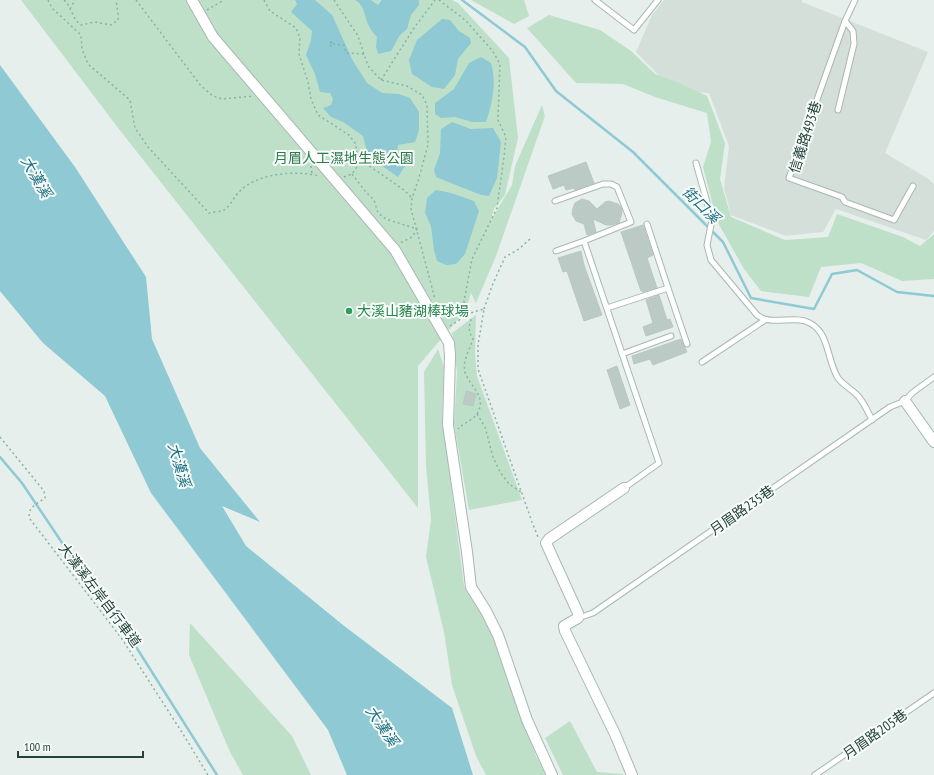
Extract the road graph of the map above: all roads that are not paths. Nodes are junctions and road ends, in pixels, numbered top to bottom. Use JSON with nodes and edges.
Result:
{"nodes":[{"id":1,"x":192,"y":0,"type":"edge"},
{"id":2,"x":595,"y":0,"type":"edge"},
{"id":3,"x":658,"y":0,"type":"edge"},
{"id":4,"x":855,"y":0,"type":"edge"},
{"id":5,"x":845,"y":21,"type":"junction"},
{"id":6,"x":838,"y":110,"type":"dead end"},
{"id":7,"x":696,"y":163,"type":"dead end"},
{"id":8,"x":913,"y":186,"type":"dead end"},
{"id":9,"x":555,"y":201,"type":"dead end"},
{"id":10,"x":647,"y":224,"type":"dead end"},
{"id":11,"x":584,"y":241,"type":"junction"},
{"id":12,"x":556,"y":251,"type":"dead end"},
{"id":13,"x":668,"y":288,"type":"junction"},
{"id":14,"x":607,"y":308,"type":"junction"},
{"id":15,"x":765,"y":320,"type":"junction"},
{"id":16,"x":671,"y":336,"type":"dead end"},
{"id":17,"x":687,"y":344,"type":"dead end"},
{"id":18,"x":622,"y":354,"type":"junction"},
{"id":19,"x":702,"y":362,"type":"dead end"},
{"id":20,"x":934,"y":377,"type":"edge"},
{"id":21,"x":905,"y":401,"type":"junction"},
{"id":22,"x":872,"y":420,"type":"junction"},
{"id":23,"x":934,"y":442,"type":"edge"},
{"id":24,"x":624,"y":488,"type":"joint"},
{"id":25,"x":578,"y":618,"type":"junction"},
{"id":26,"x":934,"y":693,"type":"edge"},
{"id":27,"x":552,"y":775,"type":"edge"},
{"id":28,"x":632,"y":775,"type":"edge"},
{"id":29,"x":815,"y":775,"type":"edge"}],
"edges":[{"from":1,"to":27,"type":"street"},
{"from":2,"to":3,"type":"lane"},
{"from":4,"to":5,"type":"lane","name":"信義路493巷"},
{"from":5,"to":6,"type":"lane"},
{"from":5,"to":8,"type":"lane","name":"信義路493巷"},
{"from":7,"to":15,"type":"lane"},
{"from":9,"to":11,"type":"lane"},
{"from":10,"to":13,"type":"lane"},
{"from":11,"to":12,"type":"lane"},
{"from":11,"to":14,"type":"lane"},
{"from":13,"to":14,"type":"lane"},
{"from":13,"to":17,"type":"lane"},
{"from":14,"to":18,"type":"lane"},
{"from":15,"to":19,"type":"lane"},
{"from":15,"to":22,"type":"lane"},
{"from":16,"to":18,"type":"lane"},
{"from":18,"to":24,"type":"lane"},
{"from":20,"to":21,"type":"lane","name":"月眉路235巷"},
{"from":21,"to":22,"type":"lane","name":"月眉路235巷"},
{"from":21,"to":23,"type":"street"},
{"from":22,"to":25,"type":"lane","name":"月眉路235巷"},
{"from":24,"to":25,"type":"street"},
{"from":25,"to":28,"type":"street"},
{"from":26,"to":29,"type":"lane","name":"月眉路205巷"}]}
